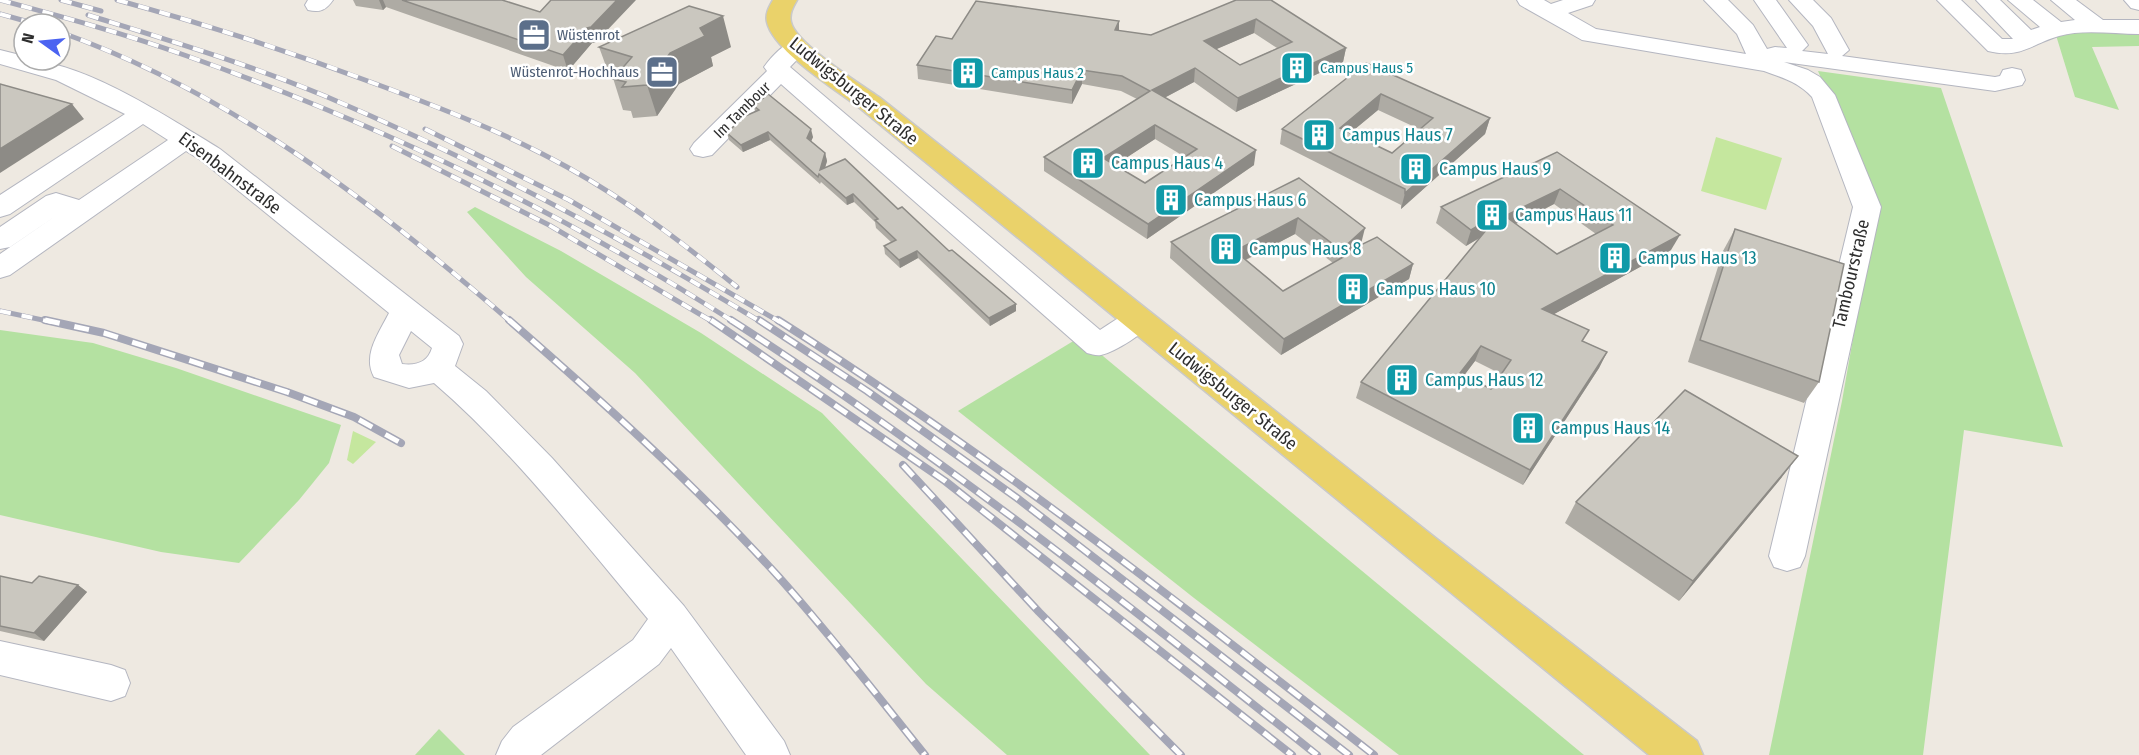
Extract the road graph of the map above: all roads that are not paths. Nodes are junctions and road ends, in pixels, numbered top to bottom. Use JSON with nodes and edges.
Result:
{"nodes":[{"id":1,"x":785,"y":0,"type":"edge"},
{"id":2,"x":1584,"y":0,"type":"edge"},
{"id":3,"x":1715,"y":0,"type":"edge"},
{"id":4,"x":1765,"y":0,"type":"edge"},
{"id":5,"x":1800,"y":0,"type":"edge"},
{"id":6,"x":1948,"y":0,"type":"edge"},
{"id":7,"x":1987,"y":0,"type":"edge"},
{"id":8,"x":2019,"y":0,"type":"edge"},
{"id":9,"x":2062,"y":0,"type":"edge"},
{"id":10,"x":2096,"y":0,"type":"edge"},
{"id":11,"x":1539,"y":6,"type":"edge"},
{"id":12,"x":2098,"y":27,"type":"junction"},
{"id":13,"x":2135,"y":27,"type":"edge"},
{"id":14,"x":2056,"y":29,"type":"junction"},
{"id":15,"x":2028,"y":40,"type":"junction"},
{"id":16,"x":1796,"y":45,"type":"dead end"},
{"id":17,"x":1837,"y":50,"type":"dead end"},
{"id":18,"x":788,"y":51,"type":"junction"},
{"id":19,"x":1756,"y":52,"type":"junction"},
{"id":20,"x":1718,"y":56,"type":"junction"},
{"id":21,"x":0,"y":57,"type":"edge"},
{"id":22,"x":2012,"y":75,"type":"dead end"},
{"id":23,"x":870,"y":103,"type":"junction"},
{"id":24,"x":143,"y":113,"type":"junction"},
{"id":25,"x":837,"y":119,"type":"junction"},
{"id":26,"x":186,"y":139,"type":"junction"},
{"id":27,"x":703,"y":148,"type":"dead end"},
{"id":28,"x":0,"y":208,"type":"edge"},
{"id":29,"x":83,"y":211,"type":"junction"},
{"id":30,"x":0,"y":240,"type":"edge"},
{"id":31,"x":0,"y":268,"type":"edge"},
{"id":32,"x":406,"y":310,"type":"junction"},
{"id":33,"x":1139,"y":320,"type":"junction"},
{"id":34,"x":435,"y":366,"type":"junction"},
{"id":35,"x":1787,"y":556,"type":"dead end"},
{"id":36,"x":671,"y":618,"type":"junction"},
{"id":37,"x":0,"y":658,"type":"edge"},
{"id":38,"x":111,"y":683,"type":"dead end"},
{"id":39,"x":516,"y":755,"type":"edge"},
{"id":40,"x":770,"y":755,"type":"edge"},
{"id":41,"x":1682,"y":755,"type":"edge"}],
"edges":[{"from":1,"to":18,"type":"main road"},
{"from":2,"to":11,"type":"street"},
{"from":3,"to":19,"type":"street"},
{"from":4,"to":16,"type":"street"},
{"from":5,"to":17,"type":"street"},
{"from":6,"to":15,"type":"street"},
{"from":7,"to":15,"type":"street"},
{"from":8,"to":14,"type":"street"},
{"from":9,"to":12,"type":"street"},
{"from":10,"to":13,"type":"street"},
{"from":11,"to":20,"type":"street","name":"Tambourstraße"},
{"from":12,"to":13,"type":"street"},
{"from":12,"to":14,"type":"street"},
{"from":14,"to":15,"type":"street"},
{"from":18,"to":23,"type":"main road","name":"Ludwigsburger Straße"},
{"from":18,"to":25,"type":"street"},
{"from":18,"to":27,"type":"street","name":"Im Tambour"},
{"from":19,"to":20,"type":"street"},
{"from":19,"to":22,"type":"street"},
{"from":20,"to":35,"type":"street","name":"Tambourstraße"},
{"from":21,"to":24,"type":"street","name":"Eisenbahnstraße"},
{"from":23,"to":25,"type":"street"},
{"from":23,"to":33,"type":"main road","name":"Ludwigsburger Straße"},
{"from":24,"to":26,"type":"street","name":"Eisenbahnstraße"},
{"from":24,"to":28,"type":"street"},
{"from":25,"to":33,"type":"street"},
{"from":26,"to":29,"type":"street"},
{"from":26,"to":32,"type":"street","name":"Eisenbahnstraße"},
{"from":29,"to":30,"type":"street"},
{"from":29,"to":31,"type":"street"},
{"from":32,"to":34,"type":"street","name":"Eisenbahnstraße"},
{"from":32,"to":34,"type":"street"},
{"from":33,"to":41,"type":"main road","name":"Ludwigsburger Straße"},
{"from":34,"to":36,"type":"street"},
{"from":36,"to":39,"type":"street"},
{"from":36,"to":40,"type":"street"},
{"from":37,"to":38,"type":"street"}]}
